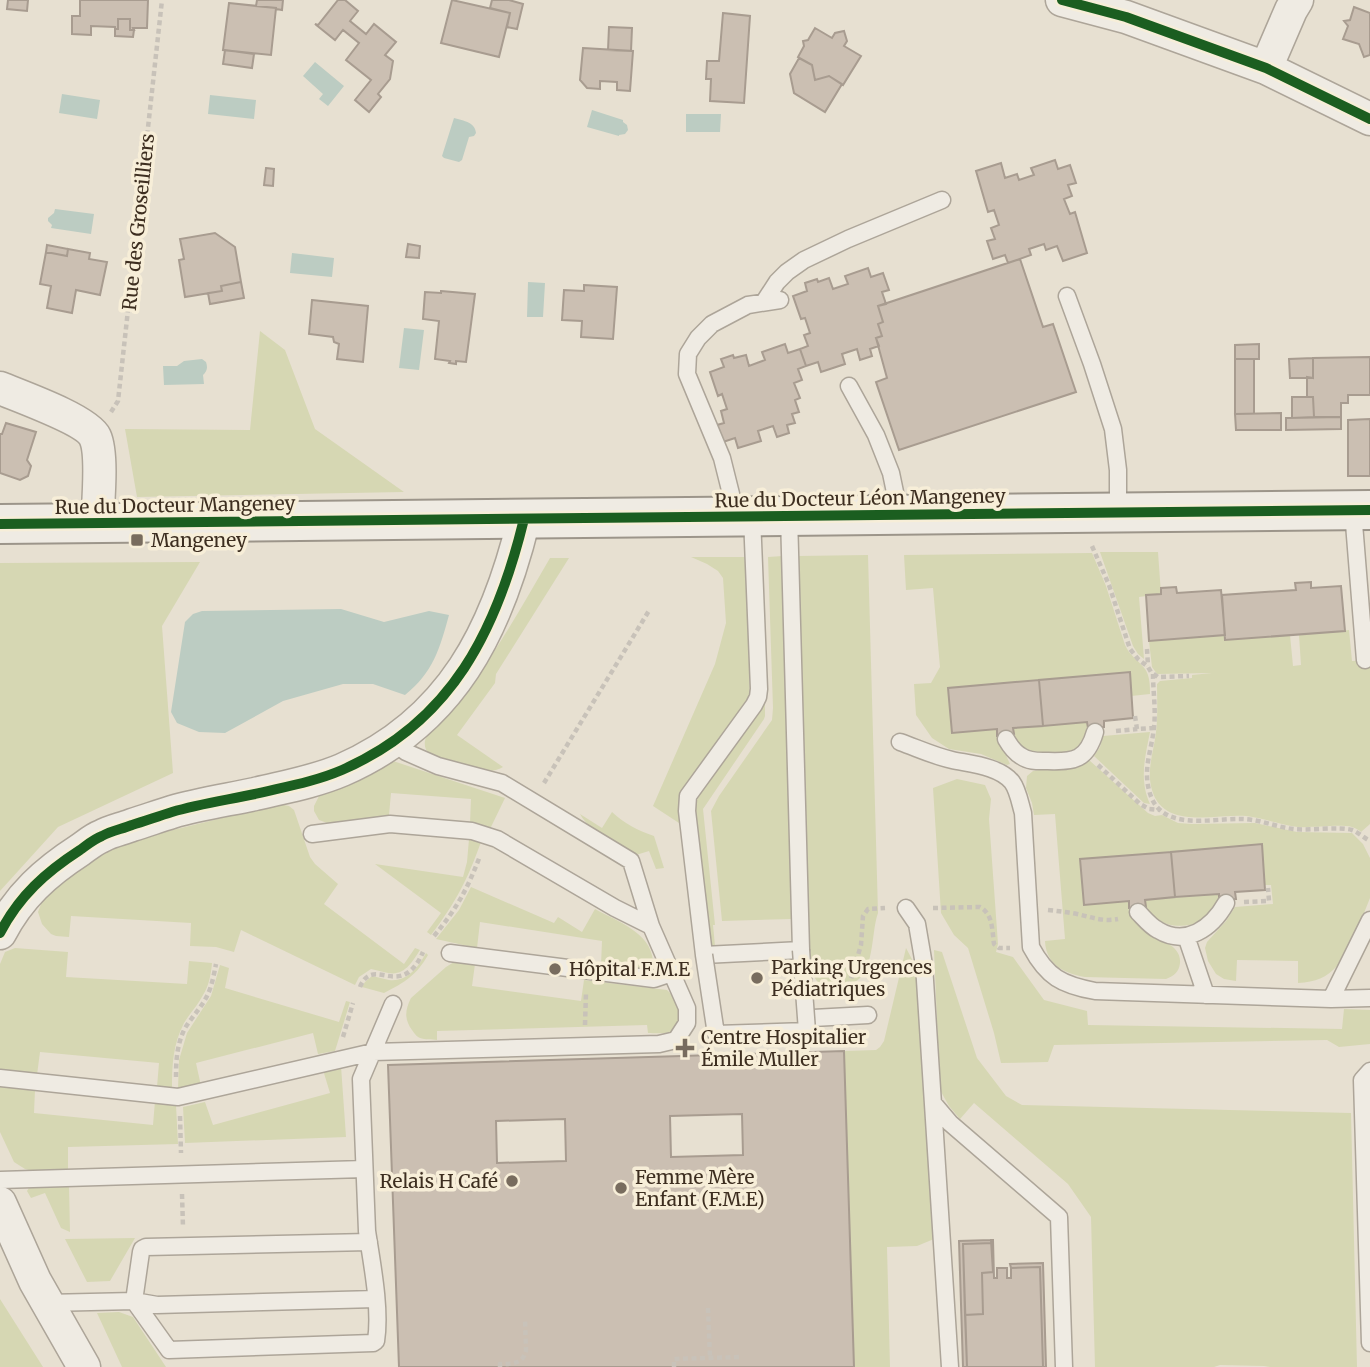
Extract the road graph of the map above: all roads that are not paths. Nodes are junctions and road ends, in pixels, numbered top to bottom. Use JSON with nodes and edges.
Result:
{"nodes":[{"id":1,"x":1062,"y":0,"type":"edge"},
{"id":2,"x":1297,"y":0,"type":"edge"},
{"id":3,"x":1266,"y":68,"type":"junction"},
{"id":4,"x":1370,"y":120,"type":"edge"},
{"id":5,"x":942,"y":200,"type":"dead end"},
{"id":6,"x":1067,"y":296,"type":"dead end"},
{"id":7,"x":780,"y":300,"type":"dead end"},
{"id":8,"x":764,"y":302,"type":"junction"},
{"id":9,"x":849,"y":386,"type":"dead end"},
{"id":10,"x":0,"y":387,"type":"edge"},
{"id":11,"x":1361,"y":510,"type":"edge"},
{"id":12,"x":1118,"y":513,"type":"junction"},
{"id":13,"x":900,"y":516,"type":"junction"},
{"id":14,"x":759,"y":517,"type":"junction"},
{"id":15,"x":524,"y":519,"type":"junction"},
{"id":16,"x":351,"y":521,"type":"joint"},
{"id":17,"x":0,"y":524,"type":"edge"},
{"id":18,"x":97,"y":524,"type":"junction"},
{"id":19,"x":1363,"y":566,"type":"edge"},
{"id":20,"x":1365,"y":660,"type":"dead end"},
{"id":21,"x":1095,"y":733,"type":"dead end"},
{"id":22,"x":1006,"y":739,"type":"dead end"},
{"id":23,"x":392,"y":741,"type":"junction"},
{"id":24,"x":900,"y":742,"type":"dead end"},
{"id":25,"x":1025,"y":759,"type":"junction"},
{"id":26,"x":1012,"y":782,"type":"junction"},
{"id":27,"x":312,"y":834,"type":"dead end"},
{"id":28,"x":1226,"y":903,"type":"dead end"},
{"id":29,"x":906,"y":908,"type":"dead end"},
{"id":30,"x":1131,"y":914,"type":"road end"},
{"id":31,"x":1370,"y":920,"type":"edge"},
{"id":32,"x":651,"y":926,"type":"junction"},
{"id":33,"x":0,"y":933,"type":"edge"},
{"id":34,"x":1186,"y":936,"type":"junction"},
{"id":35,"x":801,"y":950,"type":"junction"},
{"id":36,"x":450,"y":953,"type":"dead end"},
{"id":37,"x":704,"y":954,"type":"junction"},
{"id":38,"x":673,"y":972,"type":"junction"},
{"id":39,"x":1206,"y":995,"type":"junction"},
{"id":40,"x":1370,"y":998,"type":"edge"},
{"id":41,"x":1331,"y":999,"type":"junction"},
{"id":42,"x":393,"y":1004,"type":"dead end"},
{"id":43,"x":868,"y":1015,"type":"dead end"},
{"id":44,"x":813,"y":1017,"type":"dead end"},
{"id":45,"x":373,"y":1052,"type":"junction"},
{"id":46,"x":1370,"y":1071,"type":"edge"},
{"id":47,"x":0,"y":1078,"type":"edge"},
{"id":48,"x":933,"y":1102,"type":"junction"},
{"id":49,"x":1366,"y":1118,"type":"edge"},
{"id":50,"x":364,"y":1169,"type":"junction"},
{"id":51,"x":0,"y":1180,"type":"edge"},
{"id":52,"x":0,"y":1203,"type":"edge"},
{"id":53,"x":369,"y":1241,"type":"junction"},
{"id":54,"x":376,"y":1299,"type":"junction"},
{"id":55,"x":134,"y":1301,"type":"junction"},
{"id":56,"x":47,"y":1303,"type":"junction"},
{"id":57,"x":1370,"y":1343,"type":"edge"},
{"id":58,"x":84,"y":1367,"type":"edge"},
{"id":59,"x":950,"y":1367,"type":"edge"},
{"id":60,"x":1064,"y":1367,"type":"edge"}],
"edges":[{"from":1,"to":3,"type":"street"},
{"from":2,"to":3,"type":"street"},
{"from":3,"to":4,"type":"street"},
{"from":5,"to":8,"type":"lane"},
{"from":6,"to":12,"type":"lane"},
{"from":7,"to":8,"type":"lane"},
{"from":8,"to":14,"type":"lane"},
{"from":9,"to":13,"type":"lane"},
{"from":10,"to":18,"type":"street"},
{"from":11,"to":12,"type":"street","name":"Rue du Docteur Léon Mangeney"},
{"from":11,"to":19,"type":"lane"},
{"from":12,"to":13,"type":"street","name":"Rue du Docteur Léon Mangeney"},
{"from":13,"to":14,"type":"street","name":"Rue du Docteur Léon Mangeney"},
{"from":14,"to":15,"type":"street","name":"Rue du Docteur Léon Mangeney"},
{"from":14,"to":35,"type":"lane"},
{"from":14,"to":37,"type":"lane"},
{"from":15,"to":16,"type":"street","name":"Rue du Docteur Léon Mangeney"},
{"from":15,"to":23,"type":"street"},
{"from":16,"to":18,"type":"street","name":"Rue du Docteur Mangeney"},
{"from":17,"to":18,"type":"street","name":"Rue du Docteur Mangeney"},
{"from":19,"to":20,"type":"lane"},
{"from":21,"to":25,"type":"lane"},
{"from":22,"to":25,"type":"lane"},
{"from":23,"to":32,"type":"lane"},
{"from":23,"to":33,"type":"street"},
{"from":24,"to":26,"type":"lane"},
{"from":25,"to":26,"type":"lane"},
{"from":26,"to":39,"type":"lane"},
{"from":27,"to":32,"type":"lane"},
{"from":28,"to":34,"type":"lane"},
{"from":29,"to":48,"type":"lane"},
{"from":30,"to":34,"type":"lane"},
{"from":31,"to":41,"type":"lane"},
{"from":32,"to":38,"type":"lane"},
{"from":34,"to":39,"type":"lane"},
{"from":35,"to":37,"type":"lane"},
{"from":35,"to":37,"type":"lane","bridge":true},
{"from":36,"to":38,"type":"lane"},
{"from":38,"to":45,"type":"lane"},
{"from":39,"to":41,"type":"lane"},
{"from":40,"to":41,"type":"lane"},
{"from":42,"to":45,"type":"lane"},
{"from":43,"to":44,"type":"lane"},
{"from":45,"to":47,"type":"lane"},
{"from":45,"to":50,"type":"lane"},
{"from":46,"to":49,"type":"lane"},
{"from":48,"to":59,"type":"lane"},
{"from":48,"to":60,"type":"lane"},
{"from":49,"to":57,"type":"lane"},
{"from":50,"to":51,"type":"lane"},
{"from":50,"to":53,"type":"lane"},
{"from":52,"to":56,"type":"street"},
{"from":53,"to":54,"type":"lane"},
{"from":53,"to":55,"type":"lane"},
{"from":54,"to":55,"type":"lane"},
{"from":54,"to":55,"type":"lane"},
{"from":55,"to":56,"type":"lane"},
{"from":56,"to":58,"type":"street"}]}
